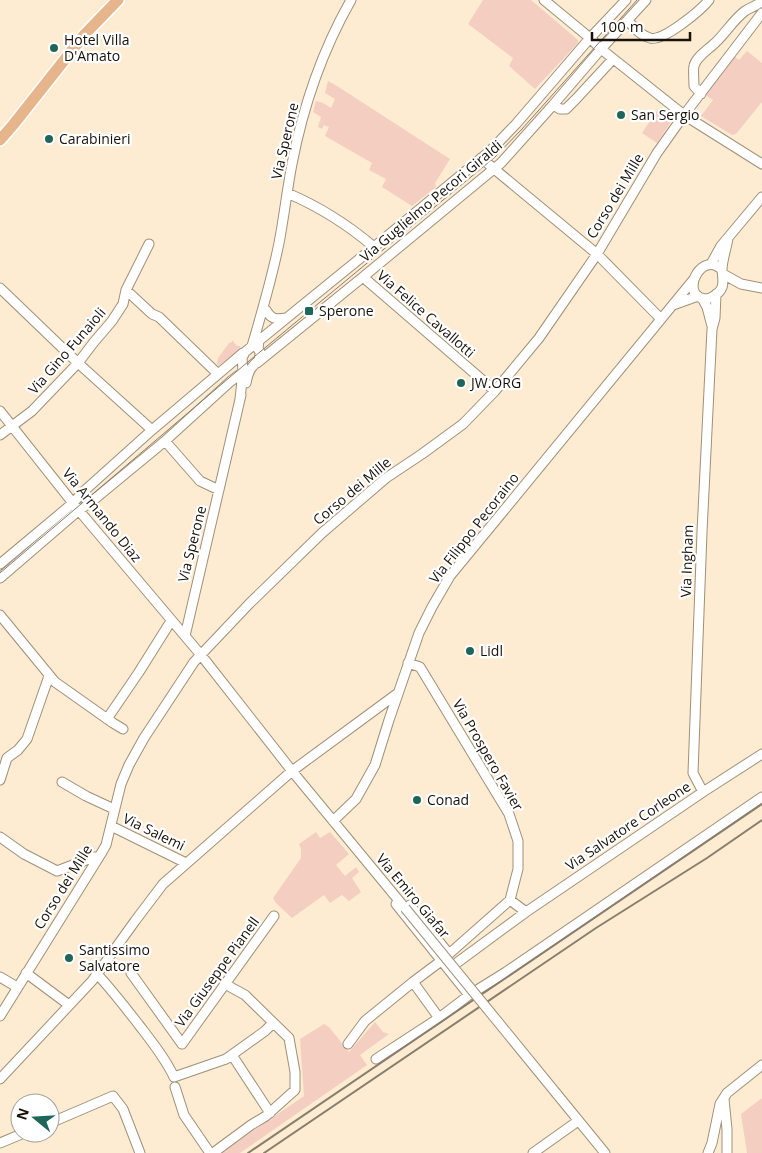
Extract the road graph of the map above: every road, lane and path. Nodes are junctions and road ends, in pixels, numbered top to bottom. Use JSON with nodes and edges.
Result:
{"nodes":[{"id":1,"x":118,"y":0,"type":"edge"},
{"id":2,"x":351,"y":0,"type":"edge"},
{"id":3,"x":544,"y":0,"type":"edge"},
{"id":4,"x":626,"y":0,"type":"edge"},
{"id":5,"x":646,"y":0,"type":"edge"},
{"id":6,"x":709,"y":0,"type":"edge"},
{"id":7,"x":760,"y":3,"type":"edge"},
{"id":8,"x":762,"y":13,"type":"edge"},
{"id":9,"x":628,"y":20,"type":"junction"},
{"id":10,"x":590,"y":38,"type":"junction"},
{"id":11,"x":601,"y":49,"type":"junction"},
{"id":12,"x":613,"y":59,"type":"junction"},
{"id":13,"x":701,"y":94,"type":"junction"},
{"id":14,"x":553,"y":105,"type":"junction"},
{"id":15,"x":684,"y":115,"type":"junction"},
{"id":16,"x":0,"y":140,"type":"edge"},
{"id":17,"x":481,"y":158,"type":"junction"},
{"id":18,"x":762,"y":164,"type":"edge"},
{"id":19,"x":493,"y":169,"type":"junction"},
{"id":20,"x":287,"y":193,"type":"junction"},
{"id":21,"x":762,"y":198,"type":"edge"},
{"id":22,"x":728,"y":238,"type":"junction"},
{"id":23,"x":149,"y":244,"type":"dead end"},
{"id":24,"x":374,"y":247,"type":"junction"},
{"id":25,"x":597,"y":254,"type":"junction"},
{"id":26,"x":711,"y":264,"type":"junction"},
{"id":27,"x":723,"y":272,"type":"junction"},
{"id":28,"x":363,"y":277,"type":"junction"},
{"id":29,"x":694,"y":279,"type":"junction"},
{"id":30,"x":741,"y":284,"type":"junction"},
{"id":31,"x":0,"y":288,"type":"edge"},
{"id":32,"x":762,"y":288,"type":"edge"},
{"id":33,"x":126,"y":290,"type":"junction"},
{"id":34,"x":719,"y":291,"type":"junction"},
{"id":35,"x":267,"y":294,"type":"junction"},
{"id":36,"x":700,"y":297,"type":"junction"},
{"id":37,"x":672,"y":305,"type":"junction"},
{"id":38,"x":266,"y":310,"type":"junction"},
{"id":39,"x":286,"y":318,"type":"junction"},
{"id":40,"x":661,"y":319,"type":"junction"},
{"id":41,"x":712,"y":329,"type":"junction"},
{"id":42,"x":253,"y":347,"type":"junction"},
{"id":43,"x":78,"y":363,"type":"junction"},
{"id":44,"x":249,"y":367,"type":"junction"},
{"id":45,"x":218,"y":374,"type":"junction"},
{"id":46,"x":231,"y":381,"type":"junction"},
{"id":47,"x":241,"y":388,"type":"junction"},
{"id":48,"x":494,"y":391,"type":"junction"},
{"id":49,"x":240,"y":400,"type":"junction"},
{"id":50,"x":0,"y":411,"type":"edge"},
{"id":51,"x":12,"y":426,"type":"junction"},
{"id":52,"x":152,"y":430,"type":"junction"},
{"id":53,"x":0,"y":435,"type":"edge"},
{"id":54,"x":165,"y":441,"type":"junction"},
{"id":55,"x":219,"y":490,"type":"junction"},
{"id":56,"x":76,"y":507,"type":"junction"},
{"id":57,"x":0,"y":564,"type":"edge"},
{"id":58,"x":0,"y":578,"type":"edge"},
{"id":59,"x":0,"y":615,"type":"edge"},
{"id":60,"x":171,"y":621,"type":"junction"},
{"id":61,"x":185,"y":636,"type":"junction"},
{"id":62,"x":201,"y":655,"type":"junction"},
{"id":63,"x":408,"y":663,"type":"junction"},
{"id":64,"x":49,"y":676,"type":"junction"},
{"id":65,"x":398,"y":693,"type":"junction"},
{"id":66,"x":381,"y":705,"type":"junction"},
{"id":67,"x":107,"y":719,"type":"junction"},
{"id":68,"x":389,"y":720,"type":"junction"},
{"id":69,"x":123,"y":729,"type":"dead end"},
{"id":70,"x":762,"y":754,"type":"edge"},
{"id":71,"x":292,"y":771,"type":"junction"},
{"id":72,"x":0,"y":780,"type":"edge"},
{"id":73,"x":62,"y":782,"type":"dead end"},
{"id":74,"x":702,"y":792,"type":"junction"},
{"id":75,"x":762,"y":797,"type":"edge"},
{"id":76,"x":114,"y":809,"type":"junction"},
{"id":77,"x":333,"y":821,"type":"junction"},
{"id":78,"x":111,"y":826,"type":"junction"},
{"id":79,"x":0,"y":838,"type":"edge"},
{"id":80,"x":99,"y":857,"type":"junction"},
{"id":81,"x":186,"y":863,"type":"junction"},
{"id":82,"x":370,"y":867,"type":"junction"},
{"id":83,"x":510,"y":900,"type":"junction"},
{"id":84,"x":407,"y":906,"type":"junction"},
{"id":85,"x":526,"y":912,"type":"junction"},
{"id":86,"x":274,"y":916,"type":"dead end"},
{"id":87,"x":450,"y":954,"type":"junction"},
{"id":88,"x":441,"y":961,"type":"junction"},
{"id":89,"x":458,"y":962,"type":"dead end"},
{"id":90,"x":26,"y":973,"type":"junction"},
{"id":91,"x":131,"y":973,"type":"dead end"},
{"id":92,"x":97,"y":974,"type":"junction"},
{"id":93,"x":0,"y":977,"type":"edge"},
{"id":94,"x":413,"y":982,"type":"junction"},
{"id":95,"x":225,"y":984,"type":"junction"},
{"id":96,"x":18,"y":987,"type":"junction"},
{"id":97,"x":469,"y":995,"type":"junction"},
{"id":98,"x":69,"y":1005,"type":"junction"},
{"id":99,"x":0,"y":1016,"type":"edge"},
{"id":100,"x":439,"y":1018,"type":"junction"},
{"id":101,"x":273,"y":1023,"type":"junction"},
{"id":102,"x":348,"y":1044,"type":"dead end"},
{"id":103,"x":232,"y":1055,"type":"junction"},
{"id":104,"x":376,"y":1059,"type":"dead end"},
{"id":105,"x":762,"y":1065,"type":"edge"},
{"id":106,"x":0,"y":1079,"type":"edge"},
{"id":107,"x":174,"y":1082,"type":"junction"},
{"id":108,"x":724,"y":1099,"type":"junction"},
{"id":109,"x":270,"y":1113,"type":"junction"},
{"id":110,"x":60,"y":1119,"type":"edge"},
{"id":111,"x":578,"y":1121,"type":"junction"},
{"id":112,"x":710,"y":1152,"type":"edge"},
{"id":113,"x":140,"y":1153,"type":"edge"},
{"id":114,"x":211,"y":1153,"type":"edge"},
{"id":115,"x":533,"y":1153,"type":"edge"},
{"id":116,"x":605,"y":1153,"type":"edge"},
{"id":117,"x":726,"y":1153,"type":"edge"}],
"edges":[{"from":1,"to":16,"type":"main road"},
{"from":2,"to":20,"type":"street","name":"Via Sperone"},
{"from":3,"to":10,"type":"street"},
{"from":4,"to":10,"type":"street","name":"Via Guglielmo Pecori Giraldi"},
{"from":5,"to":9,"type":"street","name":"Via Guglielmo Pecori Giraldi"},
{"from":6,"to":9,"type":"street"},
{"from":7,"to":13,"type":"street"},
{"from":8,"to":13,"type":"street","name":"Corso dei Mille"},
{"from":9,"to":11,"type":"street","name":"Via Guglielmo Pecori Giraldi"},
{"from":10,"to":11,"type":"street"},
{"from":10,"to":17,"type":"street","name":"Via Guglielmo Pecori Giraldi"},
{"from":11,"to":12,"type":"street"},
{"from":11,"to":14,"type":"street","name":"Via Guglielmo Pecori Giraldi"},
{"from":12,"to":14,"type":"street"},
{"from":12,"to":15,"type":"street"},
{"from":13,"to":15,"type":"street","name":"Corso dei Mille"},
{"from":14,"to":19,"type":"street","name":"Via Guglielmo Pecori Giraldi"},
{"from":15,"to":18,"type":"street"},
{"from":15,"to":25,"type":"street","name":"Corso dei Mille"},
{"from":17,"to":19,"type":"street"},
{"from":17,"to":24,"type":"street","name":"Via Guglielmo Pecori Giraldi"},
{"from":19,"to":25,"type":"street"},
{"from":19,"to":28,"type":"street","name":"Via Guglielmo Pecori Giraldi"},
{"from":20,"to":24,"type":"street"},
{"from":20,"to":35,"type":"street","name":"Via Sperone"},
{"from":21,"to":22,"type":"street"},
{"from":22,"to":26,"type":"street"},
{"from":22,"to":27,"type":"street"},
{"from":23,"to":33,"type":"street","name":"Via Gino Funaioli"},
{"from":24,"to":39,"type":"street","name":"Via Guglielmo Pecori Giraldi"},
{"from":25,"to":40,"type":"street"},
{"from":25,"to":48,"type":"street","name":"Corso dei Mille"},
{"from":26,"to":27,"type":"street"},
{"from":26,"to":29,"type":"street"},
{"from":27,"to":30,"type":"street"},
{"from":27,"to":34,"type":"street"},
{"from":28,"to":44,"type":"street","name":"Via Guglielmo Pecori Giraldi"},
{"from":28,"to":48,"type":"street","name":"Via Felice Cavallotti"},
{"from":29,"to":36,"type":"street"},
{"from":29,"to":37,"type":"street","name":"Via Filippo Pecoraino"},
{"from":30,"to":32,"type":"street"},
{"from":30,"to":34,"type":"street"},
{"from":31,"to":43,"type":"street"},
{"from":33,"to":43,"type":"street","name":"Via Gino Funaioli"},
{"from":33,"to":45,"type":"street"},
{"from":34,"to":36,"type":"street"},
{"from":34,"to":41,"type":"street"},
{"from":35,"to":38,"type":"street"},
{"from":35,"to":42,"type":"street"},
{"from":36,"to":37,"type":"street"},
{"from":36,"to":41,"type":"street"},
{"from":37,"to":40,"type":"street","name":"Via Filippo Pecoraino"},
{"from":38,"to":39,"type":"street"},
{"from":38,"to":42,"type":"street"},
{"from":39,"to":42,"type":"street","name":"Via Guglielmo Pecori Giraldi"},
{"from":40,"to":63,"type":"street","name":"Via Filippo Pecoraino"},
{"from":41,"to":74,"type":"street","name":"Via Ingham"},
{"from":42,"to":44,"type":"street"},
{"from":42,"to":44,"type":"street"},
{"from":42,"to":45,"type":"street","name":"Via Guglielmo Pecori Giraldi"},
{"from":43,"to":51,"type":"street","name":"Via Gino Funaioli"},
{"from":43,"to":52,"type":"street"},
{"from":44,"to":46,"type":"street","name":"Via Guglielmo Pecori Giraldi"},
{"from":44,"to":47,"type":"street"},
{"from":44,"to":49,"type":"street"},
{"from":45,"to":52,"type":"street","name":"Via Guglielmo Pecori Giraldi"},
{"from":46,"to":47,"type":"street"},
{"from":46,"to":54,"type":"street","name":"Via Guglielmo Pecori Giraldi"},
{"from":47,"to":49,"type":"street"},
{"from":48,"to":62,"type":"street","name":"Corso dei Mille"},
{"from":49,"to":55,"type":"street","name":"Via Sperone"},
{"from":50,"to":51,"type":"street","name":"Via Armando Diaz"},
{"from":51,"to":53,"type":"street","name":"Via Gino Funaioli"},
{"from":51,"to":56,"type":"street","name":"Via Armando Diaz"},
{"from":52,"to":56,"type":"street","name":"Via Guglielmo Pecori Giraldi"},
{"from":54,"to":55,"type":"street"},
{"from":54,"to":56,"type":"street","name":"Via Guglielmo Pecori Giraldi"},
{"from":55,"to":61,"type":"street","name":"Via Sperone"},
{"from":56,"to":57,"type":"street"},
{"from":56,"to":58,"type":"street"},
{"from":56,"to":60,"type":"street","name":"Via Armando Diaz"},
{"from":59,"to":64,"type":"street"},
{"from":60,"to":61,"type":"street","name":"Via Armando Diaz"},
{"from":60,"to":67,"type":"street"},
{"from":61,"to":62,"type":"street","name":"Via Armando Diaz"},
{"from":62,"to":71,"type":"street","name":"Via Emiro Giafar"},
{"from":62,"to":76,"type":"street","name":"Corso dei Mille"},
{"from":63,"to":65,"type":"street","name":"Via Filippo Pecoraino"},
{"from":63,"to":83,"type":"street","name":"Via Prospero Favier"},
{"from":64,"to":67,"type":"street"},
{"from":64,"to":72,"type":"street"},
{"from":65,"to":66,"type":"street"},
{"from":65,"to":68,"type":"street","name":"Via Filippo Pecoraino"},
{"from":66,"to":68,"type":"street"},
{"from":66,"to":71,"type":"street"},
{"from":67,"to":69,"type":"street"},
{"from":68,"to":77,"type":"street","name":"Via Filippo Pecoraino"},
{"from":70,"to":74,"type":"street","name":"Via Salvatore Corleone"},
{"from":71,"to":77,"type":"street","name":"Via Emiro Giafar"},
{"from":71,"to":81,"type":"street"},
{"from":73,"to":76,"type":"street"},
{"from":74,"to":85,"type":"street","name":"Via Salvatore Corleone"},
{"from":75,"to":97,"type":"street"},
{"from":76,"to":78,"type":"street","name":"Corso dei Mille"},
{"from":77,"to":82,"type":"street","name":"Via Emiro Giafar"},
{"from":78,"to":80,"type":"street","name":"Corso dei Mille"},
{"from":78,"to":81,"type":"street","name":"Via Salemi"},
{"from":79,"to":80,"type":"street"},
{"from":80,"to":90,"type":"street","name":"Corso dei Mille"},
{"from":81,"to":92,"type":"street"},
{"from":82,"to":84,"type":"street","name":"Via Emiro Giafar"},
{"from":82,"to":88,"type":"street"},
{"from":83,"to":85,"type":"street"},
{"from":83,"to":87,"type":"street"},
{"from":84,"to":87,"type":"street"},
{"from":84,"to":111,"type":"street","name":"Via Emiro Giafar","bridge":true},
{"from":85,"to":89,"type":"street","name":"Via Salvatore Corleone"},
{"from":86,"to":95,"type":"street","name":"Via Giuseppe Pianell"},
{"from":87,"to":88,"type":"street"},
{"from":88,"to":94,"type":"street"},
{"from":88,"to":97,"type":"street"},
{"from":90,"to":96,"type":"street","name":"Corso dei Mille"},
{"from":90,"to":98,"type":"street"},
{"from":91,"to":95,"type":"street","name":"Via Giuseppe Pianell"},
{"from":92,"to":98,"type":"street"},
{"from":92,"to":107,"type":"street"},
{"from":93,"to":96,"type":"street"},
{"from":94,"to":100,"type":"street"},
{"from":94,"to":102,"type":"street"},
{"from":95,"to":101,"type":"street"},
{"from":96,"to":99,"type":"street","name":"Corso dei Mille"},
{"from":97,"to":100,"type":"street"},
{"from":98,"to":106,"type":"street"},
{"from":100,"to":104,"type":"street"},
{"from":101,"to":103,"type":"street"},
{"from":101,"to":109,"type":"street"},
{"from":103,"to":107,"type":"street"},
{"from":103,"to":109,"type":"street"},
{"from":105,"to":108,"type":"street"},
{"from":107,"to":114,"type":"street"},
{"from":108,"to":112,"type":"street"},
{"from":108,"to":117,"type":"street"},
{"from":109,"to":114,"type":"street"},
{"from":110,"to":113,"type":"street"},
{"from":111,"to":115,"type":"street"},
{"from":111,"to":116,"type":"street","name":"Via Emiro Giafar"}]}
